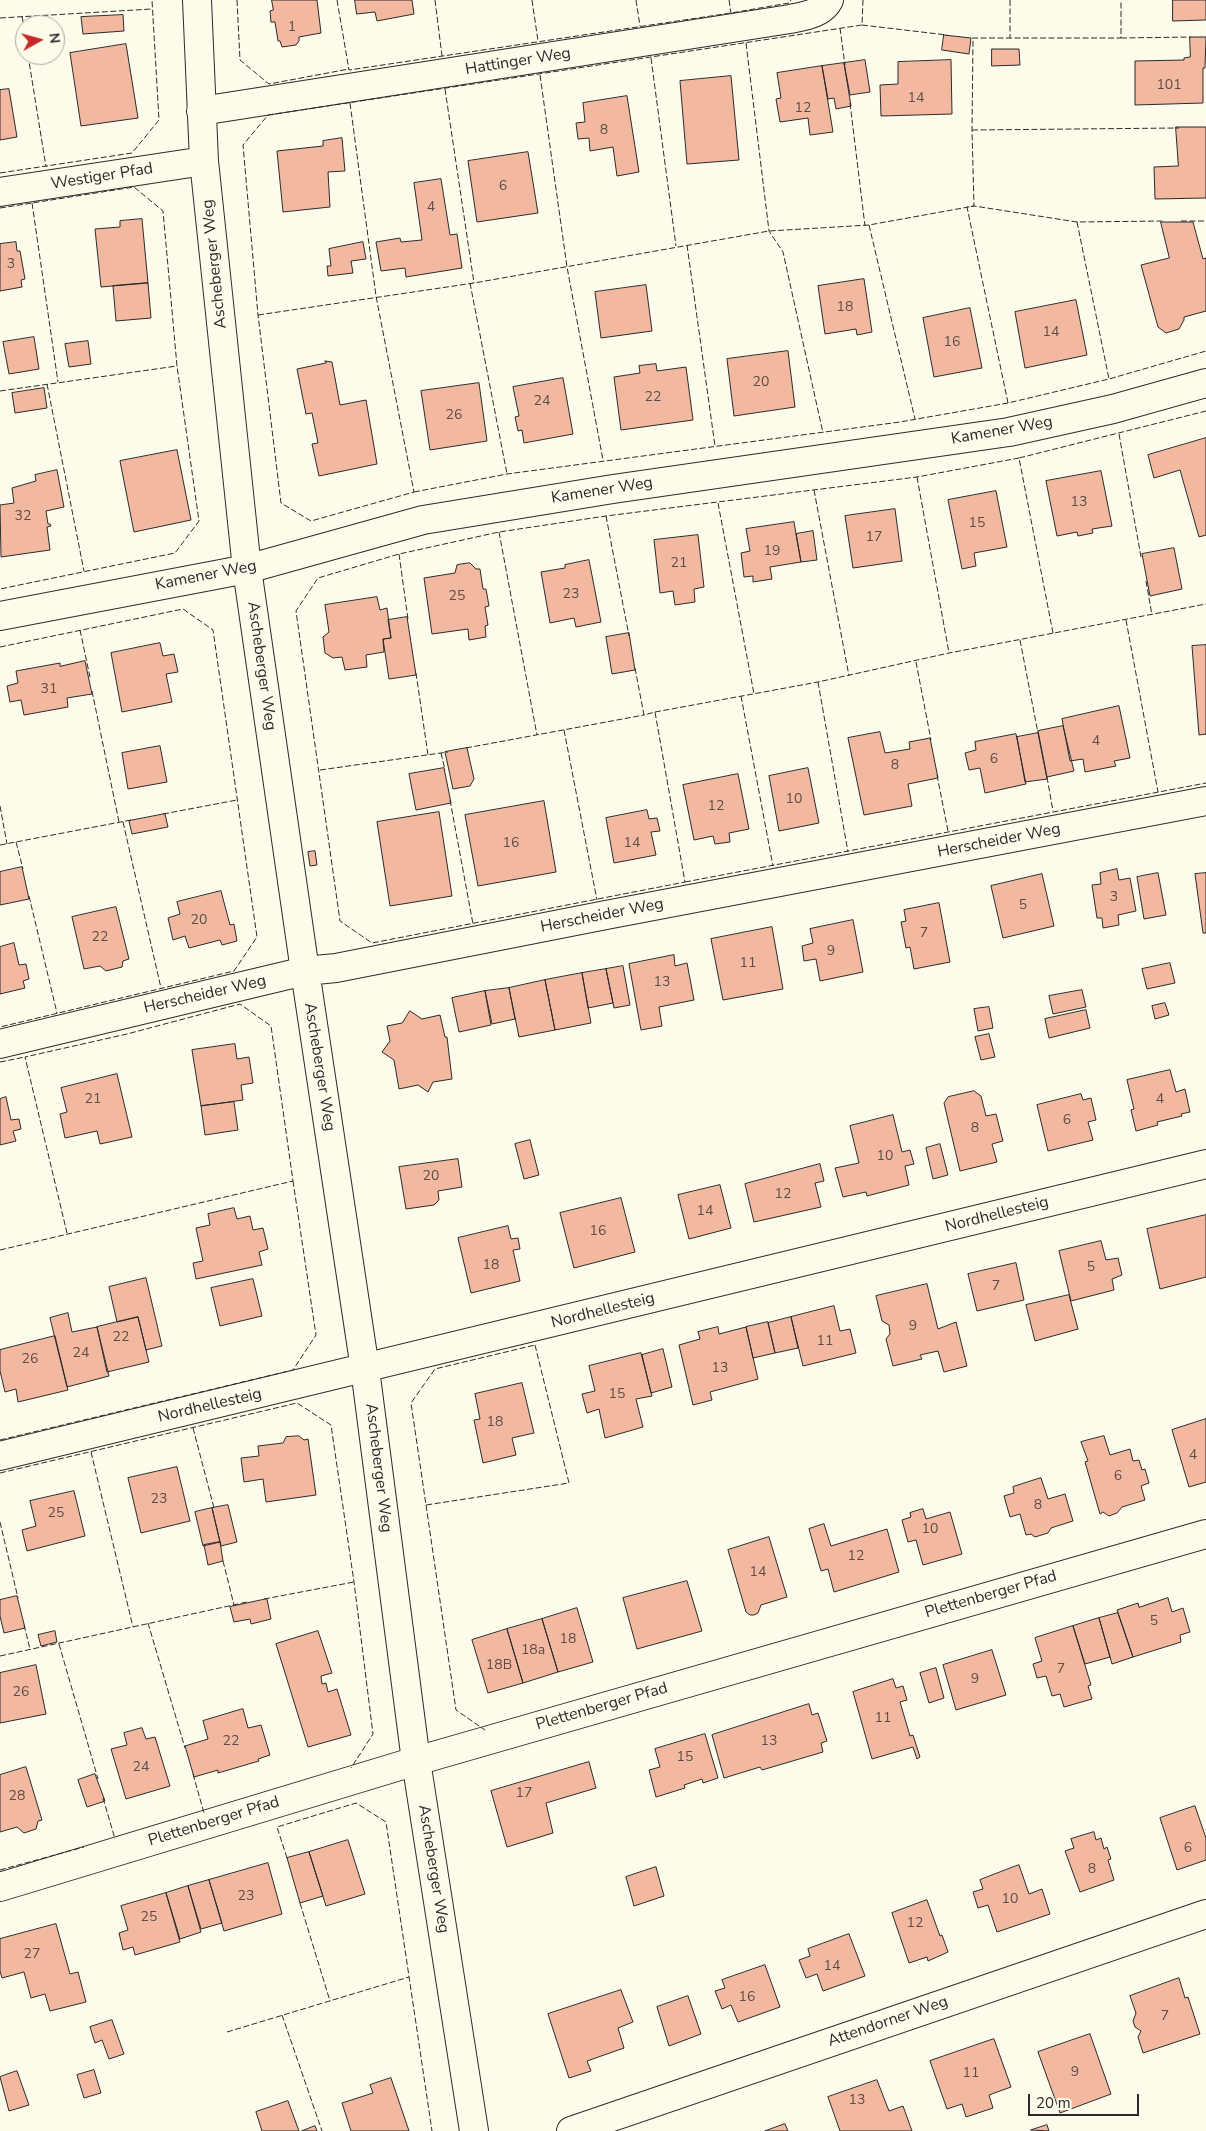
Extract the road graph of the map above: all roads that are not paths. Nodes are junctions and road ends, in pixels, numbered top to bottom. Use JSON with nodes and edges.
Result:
{"nodes":[{"id":1,"x":197,"y":0,"type":"edge"},
{"id":2,"x":829,"y":0,"type":"edge"},
{"id":3,"x":201,"y":110,"type":"junction"},
{"id":4,"x":204,"y":161,"type":"junction"},
{"id":5,"x":0,"y":192,"type":"edge"},
{"id":6,"x":1206,"y":383,"type":"edge"},
{"id":7,"x":247,"y":569,"type":"junction"},
{"id":8,"x":0,"y":616,"type":"edge"},
{"id":9,"x":1206,"y":802,"type":"edge"},
{"id":10,"x":305,"y":972,"type":"junction"},
{"id":11,"x":0,"y":1044,"type":"edge"},
{"id":12,"x":1206,"y":1164,"type":"edge"},
{"id":13,"x":365,"y":1369,"type":"junction"},
{"id":14,"x":0,"y":1456,"type":"edge"},
{"id":15,"x":1206,"y":1534,"type":"edge"},
{"id":16,"x":416,"y":1761,"type":"junction"},
{"id":17,"x":0,"y":1887,"type":"edge"},
{"id":18,"x":1206,"y":1914,"type":"edge"},
{"id":19,"x":474,"y":2131,"type":"edge"},
{"id":20,"x":571,"y":2131,"type":"edge"}],
"edges":[{"from":1,"to":3,"type":"street","name":"Ascheberger Weg"},
{"from":2,"to":3,"type":"street","name":"Hattinger Weg"},
{"from":3,"to":4,"type":"street","name":"Ascheberger Weg"},
{"from":4,"to":5,"type":"street","name":"Westiger Pfad"},
{"from":4,"to":7,"type":"street","name":"Ascheberger Weg"},
{"from":6,"to":7,"type":"street","name":"Kamener Weg"},
{"from":7,"to":8,"type":"street","name":"Kamener Weg"},
{"from":7,"to":10,"type":"street","name":"Ascheberger Weg"},
{"from":9,"to":10,"type":"street","name":"Herscheider Weg"},
{"from":10,"to":11,"type":"street","name":"Herscheider Weg"},
{"from":10,"to":13,"type":"street","name":"Ascheberger Weg"},
{"from":12,"to":13,"type":"street","name":"Nordhellesteig"},
{"from":13,"to":14,"type":"street","name":"Nordhellesteig"},
{"from":13,"to":16,"type":"street","name":"Ascheberger Weg"},
{"from":15,"to":16,"type":"street","name":"Plettenberger Pfad"},
{"from":16,"to":17,"type":"street","name":"Plettenberger Pfad"},
{"from":16,"to":19,"type":"street","name":"Ascheberger Weg"},
{"from":18,"to":20,"type":"street","name":"Attendorner Weg"}]}
